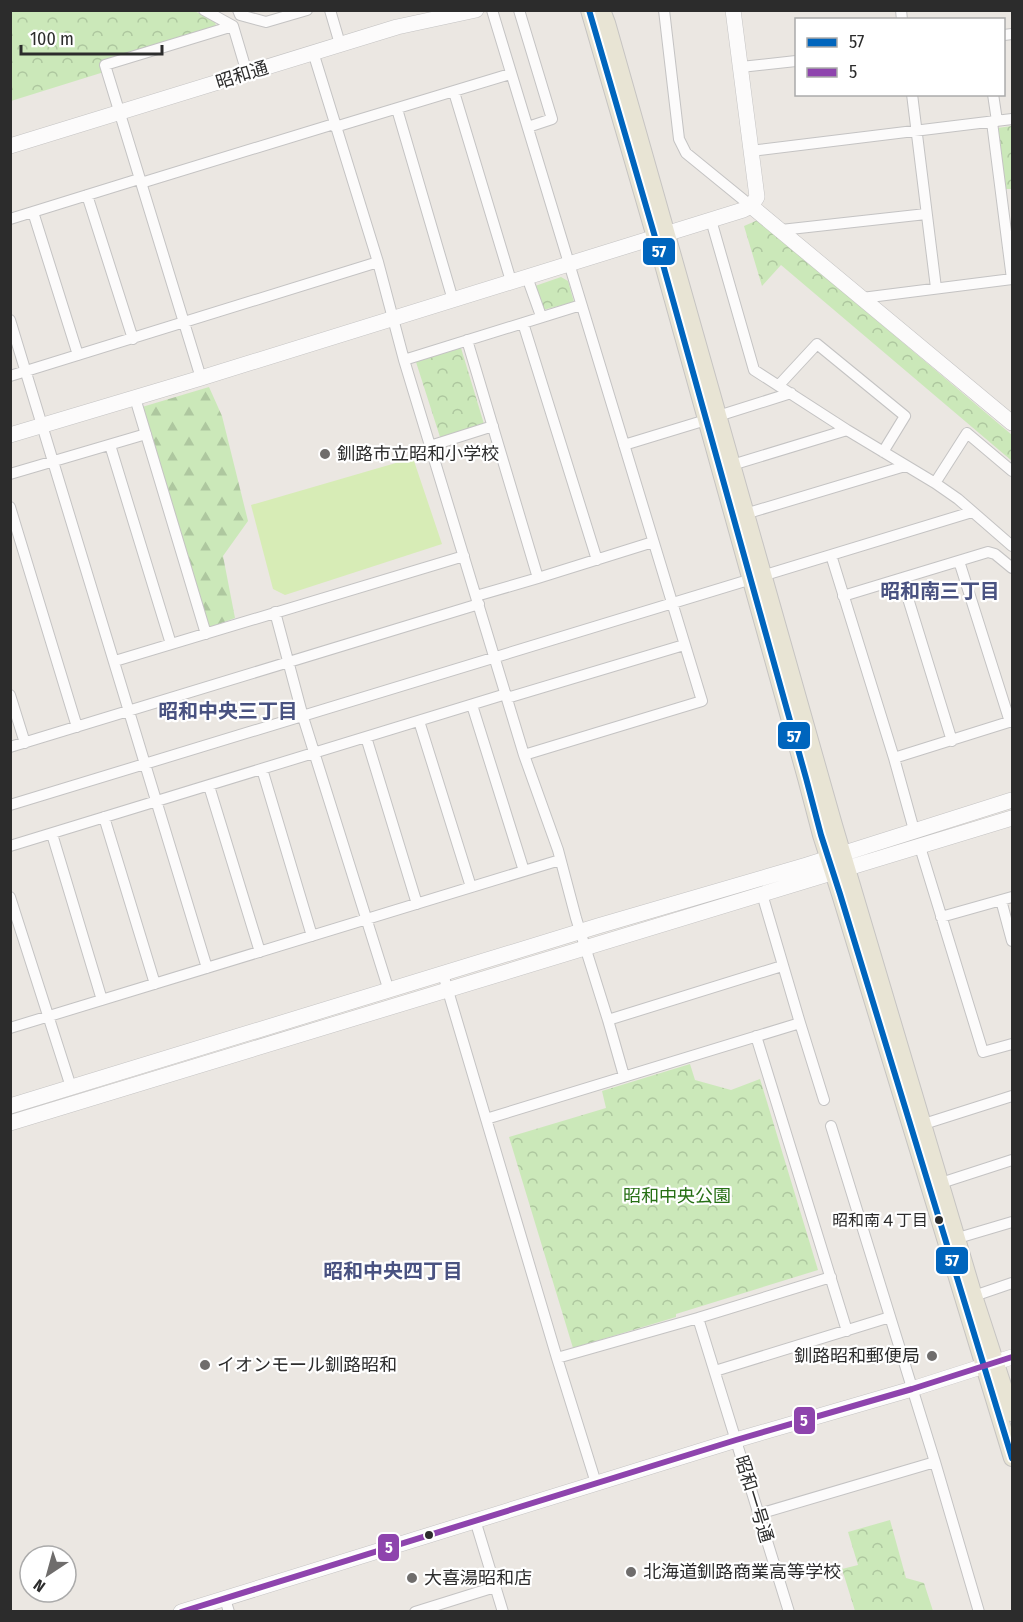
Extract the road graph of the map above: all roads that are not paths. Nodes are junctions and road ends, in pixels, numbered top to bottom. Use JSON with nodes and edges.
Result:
{"nodes":[{"id":1,"x":204,"y":10,"type":"edge"},
{"id":2,"x":238,"y":10,"type":"edge"},
{"id":3,"x":307,"y":10,"type":"edge"},
{"id":4,"x":330,"y":10,"type":"edge"},
{"id":5,"x":476,"y":10,"type":"edge"},
{"id":6,"x":492,"y":10,"type":"edge"},
{"id":7,"x":519,"y":10,"type":"edge"},
{"id":8,"x":589,"y":10,"type":"edge"},
{"id":9,"x":602,"y":10,"type":"edge"},
{"id":10,"x":664,"y":10,"type":"edge"},
{"id":11,"x":733,"y":10,"type":"edge"},
{"id":12,"x":233,"y":26,"type":"junction"},
{"id":13,"x":340,"y":44,"type":"junction"},
{"id":14,"x":313,"y":52,"type":"junction"},
{"id":15,"x":795,"y":61,"type":"edge"},
{"id":16,"x":741,"y":68,"type":"junction"},
{"id":17,"x":247,"y":73,"type":"junction"},
{"id":18,"x":510,"y":74,"type":"junction"},
{"id":19,"x":454,"y":92,"type":"junction"},
{"id":20,"x":912,"y":96,"type":"edge"},
{"id":21,"x":993,"y":96,"type":"edge"},
{"id":22,"x":397,"y":109,"type":"junction"},
{"id":23,"x":119,"y":113,"type":"junction"},
{"id":24,"x":1012,"y":119,"type":"edge"},
{"id":25,"x":994,"y":122,"type":"junction"},
{"id":26,"x":334,"y":125,"type":"junction"},
{"id":27,"x":528,"y":127,"type":"junction"},
{"id":28,"x":917,"y":131,"type":"junction"},
{"id":29,"x":10,"y":146,"type":"edge"},
{"id":30,"x":751,"y":151,"type":"junction"},
{"id":31,"x":140,"y":181,"type":"junction"},
{"id":32,"x":87,"y":195,"type":"junction"},
{"id":33,"x":751,"y":206,"type":"junction"},
{"id":34,"x":33,"y":212,"type":"junction"},
{"id":35,"x":926,"y":214,"type":"junction"},
{"id":36,"x":10,"y":219,"type":"edge"},
{"id":37,"x":711,"y":220,"type":"junction"},
{"id":38,"x":781,"y":231,"type":"junction"},
{"id":39,"x":661,"y":236,"type":"junction"},
{"id":40,"x":378,"y":262,"type":"junction"},
{"id":41,"x":568,"y":264,"type":"junction"},
{"id":42,"x":527,"y":277,"type":"junction"},
{"id":43,"x":1012,"y":279,"type":"edge"},
{"id":44,"x":512,"y":281,"type":"junction"},
{"id":45,"x":936,"y":288,"type":"junction"},
{"id":46,"x":862,"y":298,"type":"junction"},
{"id":47,"x":453,"y":300,"type":"junction"},
{"id":48,"x":581,"y":305,"type":"junction"},
{"id":49,"x":542,"y":316,"type":"junction"},
{"id":50,"x":392,"y":318,"type":"junction"},
{"id":51,"x":10,"y":320,"type":"edge"},
{"id":52,"x":523,"y":322,"type":"junction"},
{"id":53,"x":185,"y":323,"type":"junction"},
{"id":54,"x":133,"y":339,"type":"junction"},
{"id":55,"x":466,"y":340,"type":"junction"},
{"id":56,"x":78,"y":355,"type":"junction"},
{"id":57,"x":404,"y":360,"type":"junction"},
{"id":58,"x":26,"y":371,"type":"junction"},
{"id":59,"x":10,"y":376,"type":"edge"},
{"id":60,"x":201,"y":378,"type":"junction"},
{"id":61,"x":779,"y":385,"type":"junction"},
{"id":62,"x":791,"y":393,"type":"junction"},
{"id":63,"x":135,"y":398,"type":"junction"},
{"id":64,"x":712,"y":418,"type":"junction"},
{"id":65,"x":1012,"y":423,"type":"edge"},
{"id":66,"x":42,"y":425,"type":"junction"},
{"id":67,"x":492,"y":426,"type":"junction"},
{"id":68,"x":847,"y":430,"type":"junction"},
{"id":69,"x":146,"y":434,"type":"junction"},
{"id":70,"x":10,"y":435,"type":"edge"},
{"id":71,"x":110,"y":445,"type":"junction"},
{"id":72,"x":624,"y":445,"type":"junction"},
{"id":73,"x":430,"y":446,"type":"junction"},
{"id":74,"x":883,"y":452,"type":"junction"},
{"id":75,"x":54,"y":462,"type":"junction"},
{"id":76,"x":732,"y":465,"type":"junction"},
{"id":77,"x":905,"y":466,"type":"junction"},
{"id":78,"x":1012,"y":471,"type":"edge"},
{"id":79,"x":10,"y":474,"type":"edge"},
{"id":80,"x":935,"y":483,"type":"junction"},
{"id":81,"x":10,"y":507,"type":"edge"},
{"id":82,"x":972,"y":512,"type":"junction"},
{"id":83,"x":745,"y":514,"type":"junction"},
{"id":84,"x":653,"y":542,"type":"junction"},
{"id":85,"x":1012,"y":546,"type":"edge"},
{"id":86,"x":831,"y":555,"type":"junction"},
{"id":87,"x":464,"y":556,"type":"junction"},
{"id":88,"x":597,"y":560,"type":"junction"},
{"id":89,"x":959,"y":561,"type":"junction"},
{"id":90,"x":1012,"y":568,"type":"edge"},
{"id":91,"x":757,"y":577,"type":"junction"},
{"id":92,"x":538,"y":578,"type":"junction"},
{"id":93,"x":902,"y":579,"type":"junction"},
{"id":94,"x":843,"y":596,"type":"junction"},
{"id":95,"x":477,"y":600,"type":"junction"},
{"id":96,"x":672,"y":604,"type":"junction"},
{"id":97,"x":275,"y":612,"type":"junction"},
{"id":98,"x":206,"y":634,"type":"junction"},
{"id":99,"x":171,"y":644,"type":"junction"},
{"id":100,"x":684,"y":645,"type":"junction"},
{"id":101,"x":495,"y":657,"type":"junction"},
{"id":102,"x":115,"y":661,"type":"junction"},
{"id":103,"x":289,"y":663,"type":"junction"},
{"id":104,"x":10,"y":695,"type":"edge"},
{"id":105,"x":506,"y":696,"type":"junction"},
{"id":106,"x":472,"y":705,"type":"junction"},
{"id":107,"x":130,"y":711,"type":"junction"},
{"id":108,"x":303,"y":717,"type":"junction"},
{"id":109,"x":419,"y":721,"type":"junction"},
{"id":110,"x":1011,"y":722,"type":"edge"},
{"id":111,"x":77,"y":727,"type":"junction"},
{"id":112,"x":366,"y":737,"type":"junction"},
{"id":113,"x":952,"y":741,"type":"junction"},
{"id":114,"x":26,"y":743,"type":"junction"},
{"id":115,"x":10,"y":747,"type":"edge"},
{"id":116,"x":314,"y":753,"type":"junction"},
{"id":117,"x":524,"y":755,"type":"junction"},
{"id":118,"x":894,"y":758,"type":"junction"},
{"id":119,"x":146,"y":765,"type":"junction"},
{"id":120,"x":262,"y":769,"type":"junction"},
{"id":121,"x":209,"y":786,"type":"junction"},
{"id":122,"x":1012,"y":800,"type":"edge"},
{"id":123,"x":156,"y":801,"type":"junction"},
{"id":124,"x":10,"y":806,"type":"edge"},
{"id":125,"x":104,"y":817,"type":"junction"},
{"id":126,"x":1012,"y":818,"type":"edge"},
{"id":127,"x":914,"y":830,"type":"junction"},
{"id":128,"x":52,"y":834,"type":"junction"},
{"id":129,"x":10,"y":846,"type":"edge"},
{"id":130,"x":920,"y":847,"type":"junction"},
{"id":131,"x":560,"y":860,"type":"junction"},
{"id":132,"x":838,"y":863,"type":"junction"},
{"id":133,"x":524,"y":871,"type":"junction"},
{"id":134,"x":471,"y":887,"type":"junction"},
{"id":135,"x":762,"y":894,"type":"junction"},
{"id":136,"x":10,"y":897,"type":"edge"},
{"id":137,"x":1012,"y":897,"type":"edge"},
{"id":138,"x":1001,"y":900,"type":"junction"},
{"id":139,"x":417,"y":903,"type":"junction"},
{"id":140,"x":941,"y":917,"type":"junction"},
{"id":141,"x":365,"y":920,"type":"junction"},
{"id":142,"x":580,"y":932,"type":"junction"},
{"id":143,"x":312,"y":936,"type":"junction"},
{"id":144,"x":1012,"y":941,"type":"edge"},
{"id":145,"x":585,"y":948,"type":"junction"},
{"id":146,"x":260,"y":952,"type":"junction"},
{"id":147,"x":782,"y":966,"type":"junction"},
{"id":148,"x":207,"y":968,"type":"junction"},
{"id":149,"x":443,"y":974,"type":"junction"},
{"id":150,"x":155,"y":984,"type":"junction"},
{"id":151,"x":447,"y":990,"type":"junction"},
{"id":152,"x":389,"y":991,"type":"junction"},
{"id":153,"x":102,"y":1000,"type":"junction"},
{"id":154,"x":48,"y":1017,"type":"junction"},
{"id":155,"x":608,"y":1020,"type":"junction"},
{"id":156,"x":800,"y":1023,"type":"junction"},
{"id":157,"x":10,"y":1028,"type":"edge"},
{"id":158,"x":756,"y":1036,"type":"junction"},
{"id":159,"x":1012,"y":1044,"type":"edge"},
{"id":160,"x":624,"y":1076,"type":"junction"},
{"id":161,"x":71,"y":1087,"type":"junction"},
{"id":162,"x":1012,"y":1096,"type":"edge"},
{"id":163,"x":824,"y":1100,"type":"dead end"},
{"id":164,"x":10,"y":1106,"type":"edge"},
{"id":165,"x":486,"y":1119,"type":"junction"},
{"id":166,"x":10,"y":1122,"type":"edge"},
{"id":167,"x":924,"y":1124,"type":"junction"},
{"id":168,"x":831,"y":1126,"type":"dead end"},
{"id":169,"x":1012,"y":1160,"type":"edge"},
{"id":170,"x":941,"y":1183,"type":"junction"},
{"id":171,"x":1012,"y":1222,"type":"edge"},
{"id":172,"x":958,"y":1238,"type":"junction"},
{"id":173,"x":831,"y":1277,"type":"junction"},
{"id":174,"x":1012,"y":1283,"type":"edge"},
{"id":175,"x":974,"y":1296,"type":"junction"},
{"id":176,"x":890,"y":1317,"type":"junction"},
{"id":177,"x":698,"y":1318,"type":"junction"},
{"id":178,"x":847,"y":1331,"type":"junction"},
{"id":179,"x":557,"y":1358,"type":"junction"},
{"id":180,"x":998,"y":1361,"type":"edge"},
{"id":181,"x":715,"y":1371,"type":"junction"},
{"id":182,"x":912,"y":1389,"type":"junction"},
{"id":183,"x":1012,"y":1413,"type":"edge"},
{"id":184,"x":736,"y":1440,"type":"junction"},
{"id":185,"x":1012,"y":1458,"type":"edge"},
{"id":186,"x":935,"y":1462,"type":"junction"},
{"id":187,"x":596,"y":1483,"type":"junction"},
{"id":188,"x":759,"y":1514,"type":"junction"},
{"id":189,"x":475,"y":1520,"type":"junction"},
{"id":190,"x":495,"y":1587,"type":"junction"},
{"id":191,"x":227,"y":1605,"type":"edge"},
{"id":192,"x":181,"y":1611,"type":"edge"},
{"id":193,"x":415,"y":1611,"type":"edge"},
{"id":194,"x":503,"y":1611,"type":"edge"},
{"id":195,"x":789,"y":1611,"type":"edge"},
{"id":196,"x":979,"y":1611,"type":"edge"}],
"edges":[{"from":1,"to":12,"type":"street"},
{"from":2,"to":3,"type":"street"},
{"from":4,"to":13,"type":"street"},
{"from":5,"to":13,"type":"street","name":"昭和通"},
{"from":6,"to":18,"type":"street"},
{"from":7,"to":27,"type":"street"},
{"from":8,"to":39,"type":"main road"},
{"from":9,"to":39,"type":"main road"},
{"from":10,"to":33,"type":"street"},
{"from":11,"to":16,"type":"street"},
{"from":12,"to":17,"type":"street"},
{"from":12,"to":23,"type":"street"},
{"from":13,"to":14,"type":"street","name":"昭和通"},
{"from":14,"to":17,"type":"street","name":"昭和通"},
{"from":14,"to":26,"type":"street"},
{"from":15,"to":16,"type":"street"},
{"from":16,"to":30,"type":"street"},
{"from":17,"to":23,"type":"street","name":"昭和通"},
{"from":18,"to":19,"type":"street"},
{"from":18,"to":27,"type":"street"},
{"from":19,"to":22,"type":"street"},
{"from":19,"to":44,"type":"street"},
{"from":20,"to":28,"type":"street"},
{"from":21,"to":25,"type":"street"},
{"from":22,"to":26,"type":"street"},
{"from":22,"to":47,"type":"street"},
{"from":23,"to":29,"type":"street","name":"昭和通"},
{"from":23,"to":31,"type":"street"},
{"from":24,"to":25,"type":"street"},
{"from":25,"to":28,"type":"street"},
{"from":25,"to":43,"type":"street"},
{"from":26,"to":31,"type":"street"},
{"from":26,"to":40,"type":"street"},
{"from":27,"to":41,"type":"street"},
{"from":28,"to":30,"type":"street"},
{"from":28,"to":35,"type":"street"},
{"from":30,"to":33,"type":"street"},
{"from":31,"to":32,"type":"street"},
{"from":31,"to":53,"type":"street"},
{"from":32,"to":34,"type":"street"},
{"from":32,"to":54,"type":"street"},
{"from":33,"to":37,"type":"street"},
{"from":33,"to":38,"type":"street"},
{"from":34,"to":36,"type":"street"},
{"from":34,"to":56,"type":"street"},
{"from":35,"to":38,"type":"street"},
{"from":35,"to":45,"type":"street"},
{"from":37,"to":39,"type":"street"},
{"from":37,"to":61,"type":"street"},
{"from":38,"to":46,"type":"street"},
{"from":39,"to":41,"type":"street"},
{"from":39,"to":64,"type":"main road"},
{"from":40,"to":50,"type":"street"},
{"from":40,"to":53,"type":"street"},
{"from":41,"to":42,"type":"street"},
{"from":41,"to":48,"type":"street"},
{"from":42,"to":44,"type":"street"},
{"from":42,"to":49,"type":"street"},
{"from":43,"to":45,"type":"street"},
{"from":44,"to":47,"type":"street"},
{"from":45,"to":46,"type":"street"},
{"from":46,"to":65,"type":"street"},
{"from":47,"to":50,"type":"street"},
{"from":48,"to":49,"type":"street"},
{"from":48,"to":72,"type":"street"},
{"from":49,"to":52,"type":"street"},
{"from":50,"to":57,"type":"street"},
{"from":50,"to":60,"type":"street"},
{"from":51,"to":58,"type":"street"},
{"from":52,"to":55,"type":"street"},
{"from":52,"to":88,"type":"street"},
{"from":53,"to":54,"type":"street"},
{"from":53,"to":60,"type":"street"},
{"from":54,"to":56,"type":"street"},
{"from":55,"to":57,"type":"street"},
{"from":55,"to":67,"type":"street"},
{"from":56,"to":58,"type":"street"},
{"from":57,"to":73,"type":"street"},
{"from":58,"to":59,"type":"street"},
{"from":58,"to":66,"type":"street"},
{"from":60,"to":63,"type":"street"},
{"from":61,"to":62,"type":"street"},
{"from":61,"to":74,"type":"street"},
{"from":62,"to":64,"type":"street"},
{"from":62,"to":68,"type":"street"},
{"from":63,"to":66,"type":"street"},
{"from":63,"to":69,"type":"street"},
{"from":64,"to":72,"type":"street"},
{"from":64,"to":76,"type":"main road"},
{"from":64,"to":91,"type":"main road"},
{"from":66,"to":70,"type":"street"},
{"from":66,"to":75,"type":"street"},
{"from":67,"to":73,"type":"street"},
{"from":67,"to":92,"type":"street"},
{"from":68,"to":74,"type":"street"},
{"from":68,"to":76,"type":"street"},
{"from":69,"to":71,"type":"street"},
{"from":69,"to":98,"type":"street"},
{"from":71,"to":75,"type":"street"},
{"from":71,"to":99,"type":"street"},
{"from":72,"to":84,"type":"street"},
{"from":73,"to":87,"type":"street"},
{"from":74,"to":77,"type":"street"},
{"from":75,"to":79,"type":"street"},
{"from":75,"to":102,"type":"street"},
{"from":76,"to":83,"type":"main road"},
{"from":77,"to":80,"type":"street"},
{"from":77,"to":83,"type":"street"},
{"from":78,"to":80,"type":"street"},
{"from":80,"to":82,"type":"street"},
{"from":81,"to":111,"type":"street"},
{"from":82,"to":85,"type":"street"},
{"from":82,"to":86,"type":"street"},
{"from":83,"to":91,"type":"main road"},
{"from":84,"to":88,"type":"street"},
{"from":84,"to":96,"type":"street"},
{"from":86,"to":91,"type":"street"},
{"from":86,"to":94,"type":"street"},
{"from":87,"to":95,"type":"street"},
{"from":87,"to":97,"type":"street"},
{"from":88,"to":92,"type":"street"},
{"from":89,"to":90,"type":"street"},
{"from":89,"to":93,"type":"street"},
{"from":89,"to":110,"type":"street"},
{"from":91,"to":96,"type":"street"},
{"from":91,"to":132,"type":"main road"},
{"from":92,"to":95,"type":"street"},
{"from":93,"to":94,"type":"street"},
{"from":93,"to":113,"type":"street"},
{"from":94,"to":118,"type":"street"},
{"from":95,"to":101,"type":"street"},
{"from":95,"to":103,"type":"street"},
{"from":96,"to":100,"type":"street"},
{"from":96,"to":101,"type":"street"},
{"from":97,"to":98,"type":"street"},
{"from":97,"to":103,"type":"street"},
{"from":98,"to":99,"type":"street"},
{"from":99,"to":102,"type":"street"},
{"from":100,"to":105,"type":"street"},
{"from":100,"to":117,"type":"street"},
{"from":101,"to":105,"type":"street"},
{"from":101,"to":108,"type":"street"},
{"from":102,"to":107,"type":"street"},
{"from":103,"to":107,"type":"street"},
{"from":103,"to":108,"type":"street"},
{"from":104,"to":114,"type":"street"},
{"from":105,"to":106,"type":"street"},
{"from":105,"to":117,"type":"street"},
{"from":106,"to":109,"type":"street"},
{"from":106,"to":133,"type":"street"},
{"from":107,"to":111,"type":"street"},
{"from":107,"to":119,"type":"street"},
{"from":108,"to":116,"type":"street"},
{"from":108,"to":119,"type":"street"},
{"from":109,"to":112,"type":"street"},
{"from":109,"to":134,"type":"street"},
{"from":110,"to":113,"type":"street"},
{"from":111,"to":114,"type":"street"},
{"from":112,"to":116,"type":"street"},
{"from":112,"to":139,"type":"street"},
{"from":113,"to":118,"type":"street"},
{"from":114,"to":115,"type":"street"},
{"from":116,"to":120,"type":"street"},
{"from":116,"to":141,"type":"street"},
{"from":117,"to":131,"type":"street"},
{"from":118,"to":127,"type":"street"},
{"from":119,"to":123,"type":"street"},
{"from":119,"to":124,"type":"street"},
{"from":120,"to":121,"type":"street"},
{"from":120,"to":143,"type":"street"},
{"from":121,"to":123,"type":"street"},
{"from":121,"to":146,"type":"street"},
{"from":122,"to":127,"type":"street"},
{"from":123,"to":125,"type":"street"},
{"from":123,"to":148,"type":"street"},
{"from":125,"to":128,"type":"street"},
{"from":125,"to":150,"type":"street"},
{"from":126,"to":130,"type":"street"},
{"from":127,"to":132,"type":"street"},
{"from":128,"to":129,"type":"street"},
{"from":128,"to":153,"type":"street"},
{"from":130,"to":132,"type":"street"},
{"from":130,"to":140,"type":"street"},
{"from":131,"to":133,"type":"street"},
{"from":131,"to":142,"type":"street"},
{"from":132,"to":135,"type":"street"},
{"from":132,"to":142,"type":"street"},
{"from":132,"to":167,"type":"main road"},
{"from":132,"to":180,"type":"main road"},
{"from":133,"to":134,"type":"street"},
{"from":134,"to":139,"type":"street"},
{"from":135,"to":145,"type":"street"},
{"from":135,"to":147,"type":"street"},
{"from":136,"to":154,"type":"street"},
{"from":137,"to":138,"type":"street"},
{"from":138,"to":140,"type":"street"},
{"from":138,"to":144,"type":"street"},
{"from":139,"to":141,"type":"street"},
{"from":140,"to":159,"type":"street"},
{"from":141,"to":143,"type":"street"},
{"from":141,"to":152,"type":"street"},
{"from":142,"to":145,"type":"street"},
{"from":142,"to":149,"type":"street"},
{"from":143,"to":146,"type":"street"},
{"from":145,"to":151,"type":"street"},
{"from":145,"to":155,"type":"street"},
{"from":146,"to":148,"type":"street"},
{"from":147,"to":155,"type":"street"},
{"from":147,"to":156,"type":"street"},
{"from":148,"to":150,"type":"street"},
{"from":149,"to":151,"type":"street"},
{"from":149,"to":152,"type":"street"},
{"from":150,"to":153,"type":"street"},
{"from":151,"to":165,"type":"street"},
{"from":151,"to":166,"type":"street"},
{"from":152,"to":161,"type":"street"},
{"from":153,"to":154,"type":"street"},
{"from":154,"to":157,"type":"street"},
{"from":154,"to":161,"type":"street"},
{"from":155,"to":160,"type":"street"},
{"from":156,"to":158,"type":"street"},
{"from":156,"to":163,"type":"street"},
{"from":158,"to":160,"type":"street"},
{"from":158,"to":173,"type":"street"},
{"from":160,"to":165,"type":"street"},
{"from":161,"to":164,"type":"street"},
{"from":162,"to":167,"type":"street"},
{"from":165,"to":179,"type":"street"},
{"from":167,"to":170,"type":"main road"},
{"from":168,"to":176,"type":"street"},
{"from":169,"to":170,"type":"street"},
{"from":170,"to":172,"type":"main road"},
{"from":171,"to":172,"type":"street"},
{"from":172,"to":175,"type":"main road"},
{"from":173,"to":177,"type":"street"},
{"from":173,"to":178,"type":"street"},
{"from":174,"to":175,"type":"street"},
{"from":175,"to":180,"type":"main road"},
{"from":176,"to":178,"type":"street"},
{"from":176,"to":182,"type":"street"},
{"from":177,"to":179,"type":"street"},
{"from":177,"to":181,"type":"street","name":"昭和一号通"},
{"from":178,"to":181,"type":"street"},
{"from":179,"to":187,"type":"street"},
{"from":180,"to":182,"type":"street"},
{"from":180,"to":183,"type":"main road"},
{"from":180,"to":185,"type":"main road"},
{"from":181,"to":184,"type":"street","name":"昭和一号通"},
{"from":182,"to":184,"type":"street"},
{"from":182,"to":186,"type":"street"},
{"from":184,"to":187,"type":"street"},
{"from":184,"to":188,"type":"street","name":"昭和一号通"},
{"from":186,"to":188,"type":"street"},
{"from":186,"to":196,"type":"street"},
{"from":187,"to":189,"type":"street"},
{"from":188,"to":195,"type":"street","name":"昭和一号通"},
{"from":189,"to":190,"type":"street"},
{"from":189,"to":191,"type":"street"},
{"from":190,"to":193,"type":"street"},
{"from":190,"to":194,"type":"street"},
{"from":191,"to":192,"type":"street"}]}
